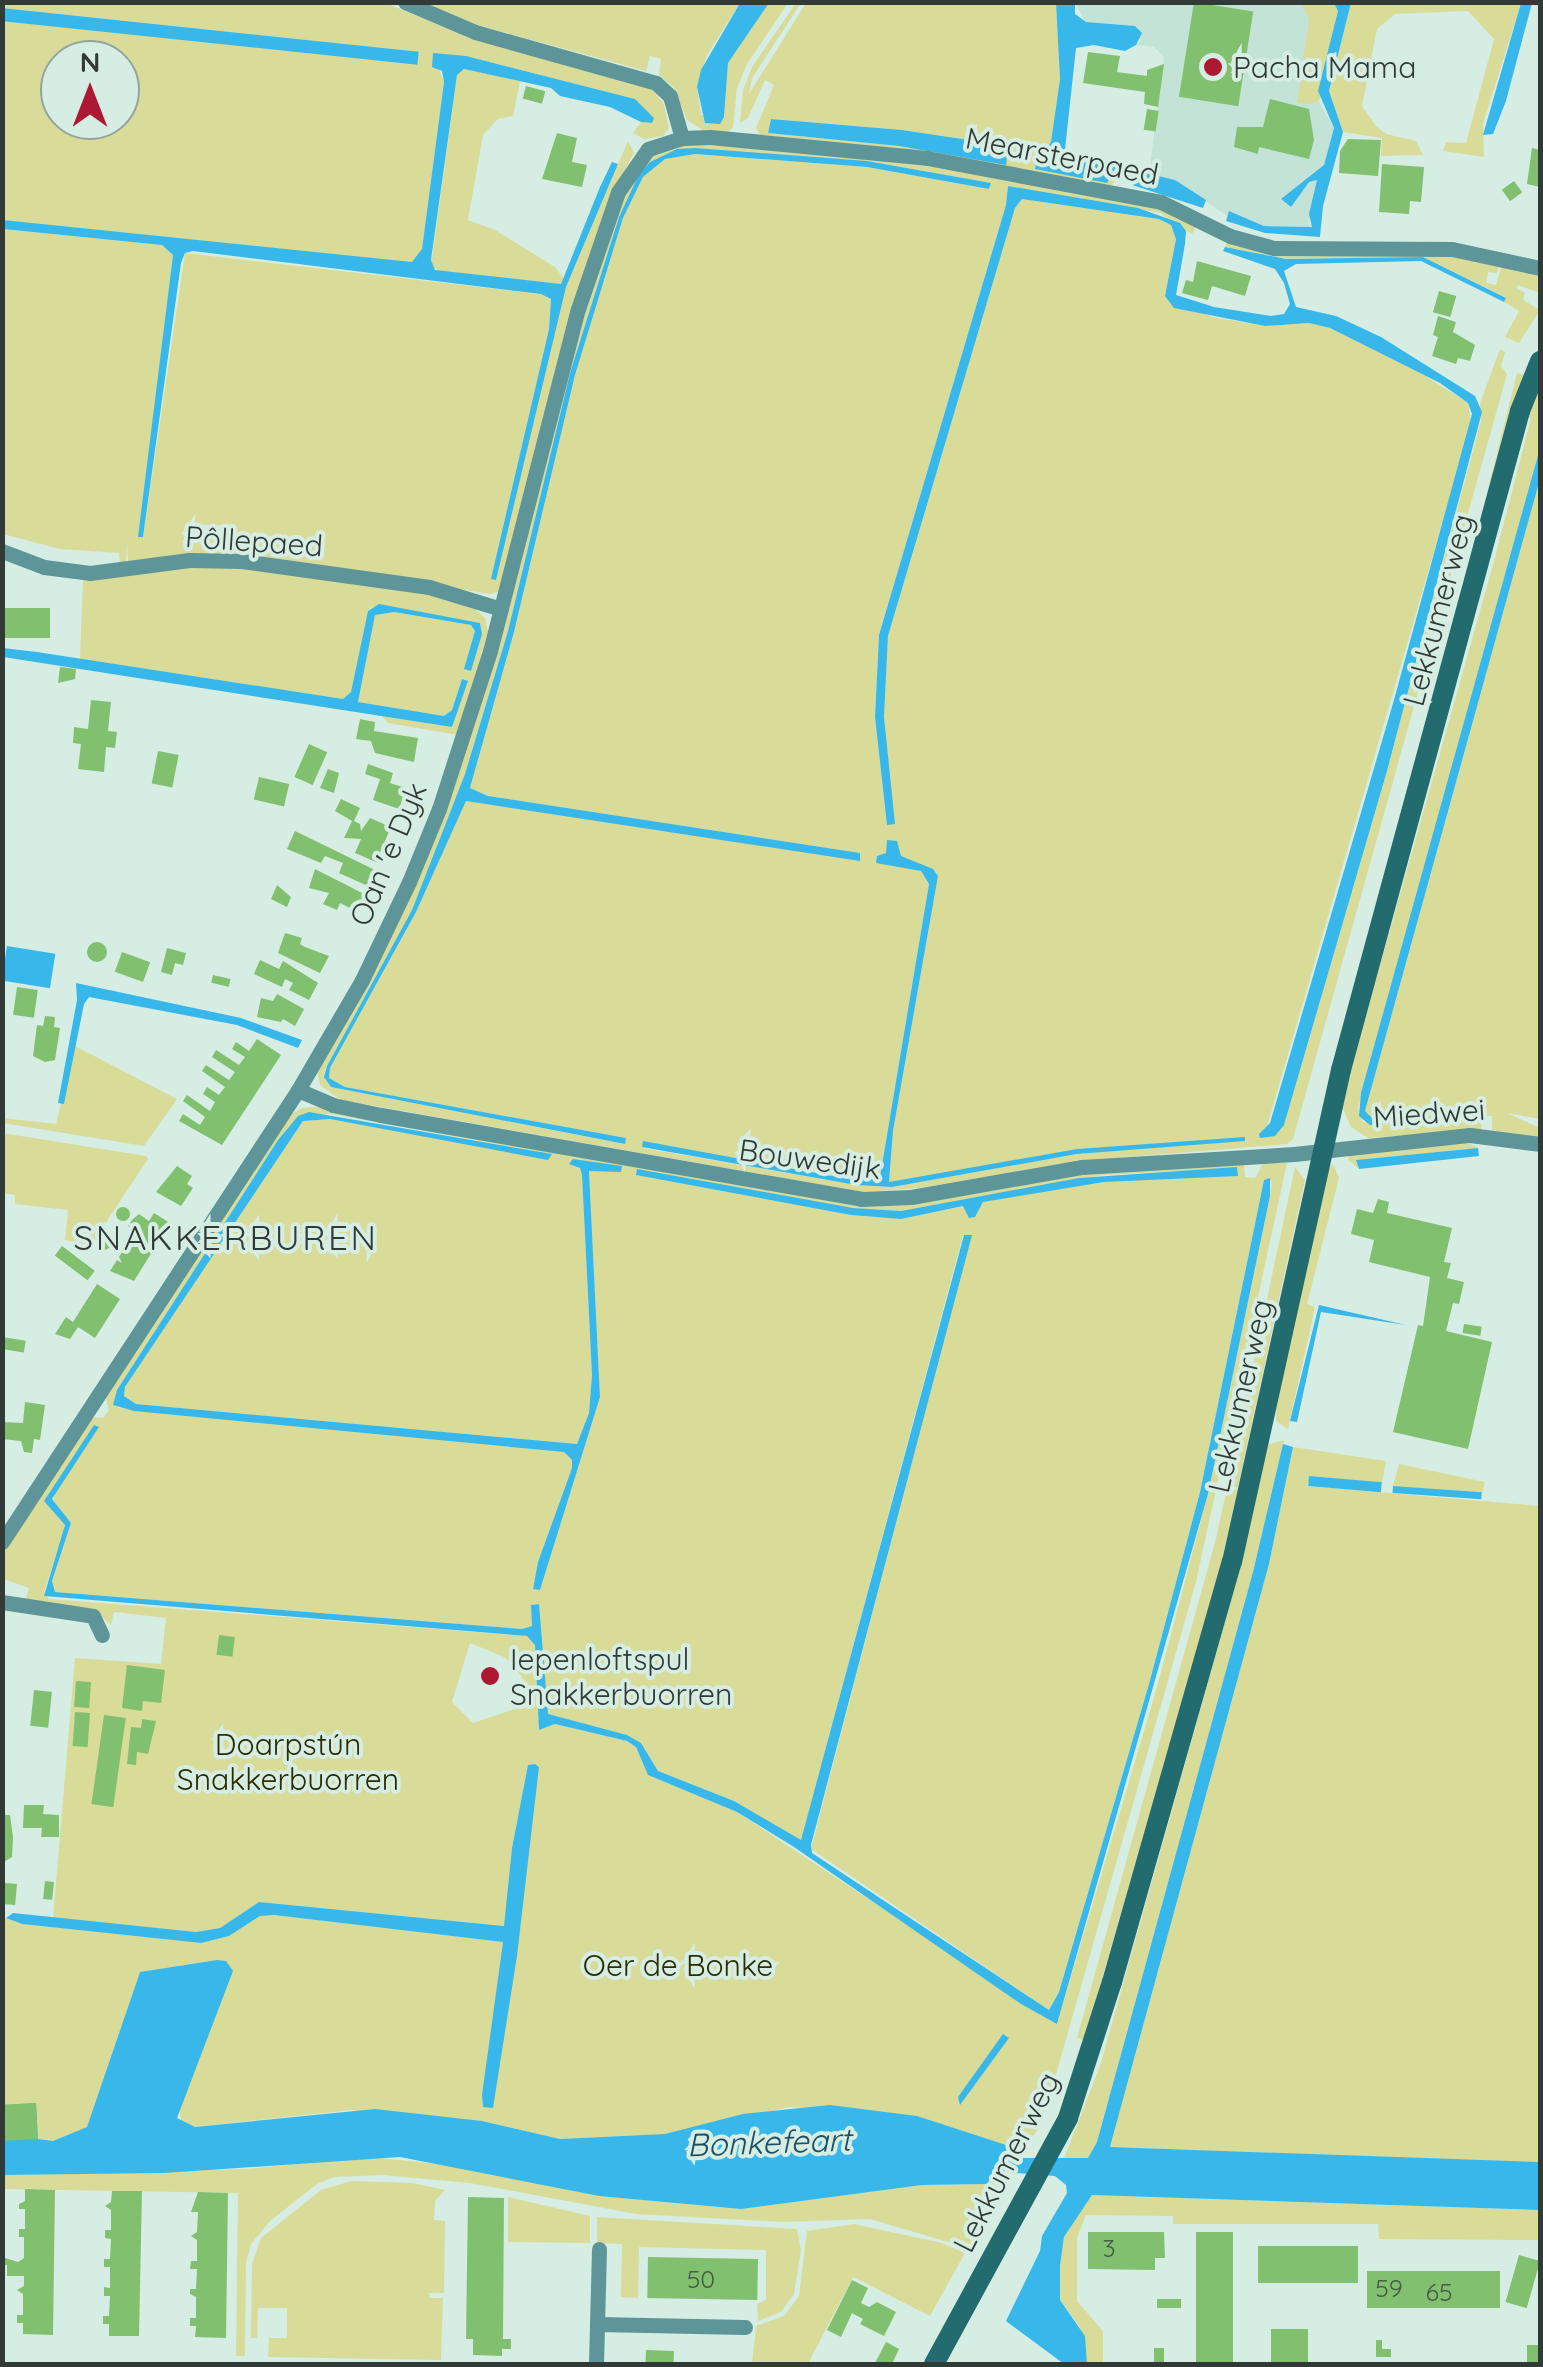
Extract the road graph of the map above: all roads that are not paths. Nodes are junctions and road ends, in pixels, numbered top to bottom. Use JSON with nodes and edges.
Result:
{"nodes":[{"id":1,"x":405,"y":2,"type":"edge"},
{"id":2,"x":682,"y":138,"type":"junction"},
{"id":3,"x":1540,"y":268,"type":"edge"},
{"id":4,"x":1540,"y":361,"type":"edge"},
{"id":5,"x":2,"y":551,"type":"edge"},
{"id":6,"x":501,"y":609,"type":"junction"},
{"id":7,"x":298,"y":1090,"type":"junction"},
{"id":8,"x":1540,"y":1144,"type":"edge"},
{"id":9,"x":1322,"y":1151,"type":"junction"},
{"id":10,"x":2,"y":1542,"type":"edge"},
{"id":11,"x":2,"y":1602,"type":"edge"},
{"id":12,"x":102,"y":1635,"type":"dead end"},
{"id":13,"x":599,"y":2249,"type":"dead end"},
{"id":14,"x":597,"y":2324,"type":"junction"},
{"id":15,"x":745,"y":2327,"type":"dead end"},
{"id":16,"x":596,"y":2364,"type":"edge"},
{"id":17,"x":934,"y":2364,"type":"edge"}],
"edges":[{"from":1,"to":2,"type":"street"},
{"from":2,"to":3,"type":"street","name":"Mearsterpaed"},
{"from":2,"to":6,"type":"street","name":"Oan 'e Dyk"},
{"from":4,"to":9,"type":"main road","name":"Lekkumerweg"},
{"from":5,"to":6,"type":"street","name":"Pôllepaed"},
{"from":6,"to":7,"type":"street","name":"Oan 'e Dyk"},
{"from":7,"to":9,"type":"street","name":"Bouwedijk"},
{"from":7,"to":10,"type":"street","name":"Oan 'e Dyk"},
{"from":8,"to":9,"type":"street","name":"Miedwei"},
{"from":9,"to":17,"type":"main road","name":"Lekkumerweg"},
{"from":11,"to":12,"type":"street"},
{"from":13,"to":14,"type":"street"},
{"from":14,"to":15,"type":"street"},
{"from":14,"to":16,"type":"street"}]}
